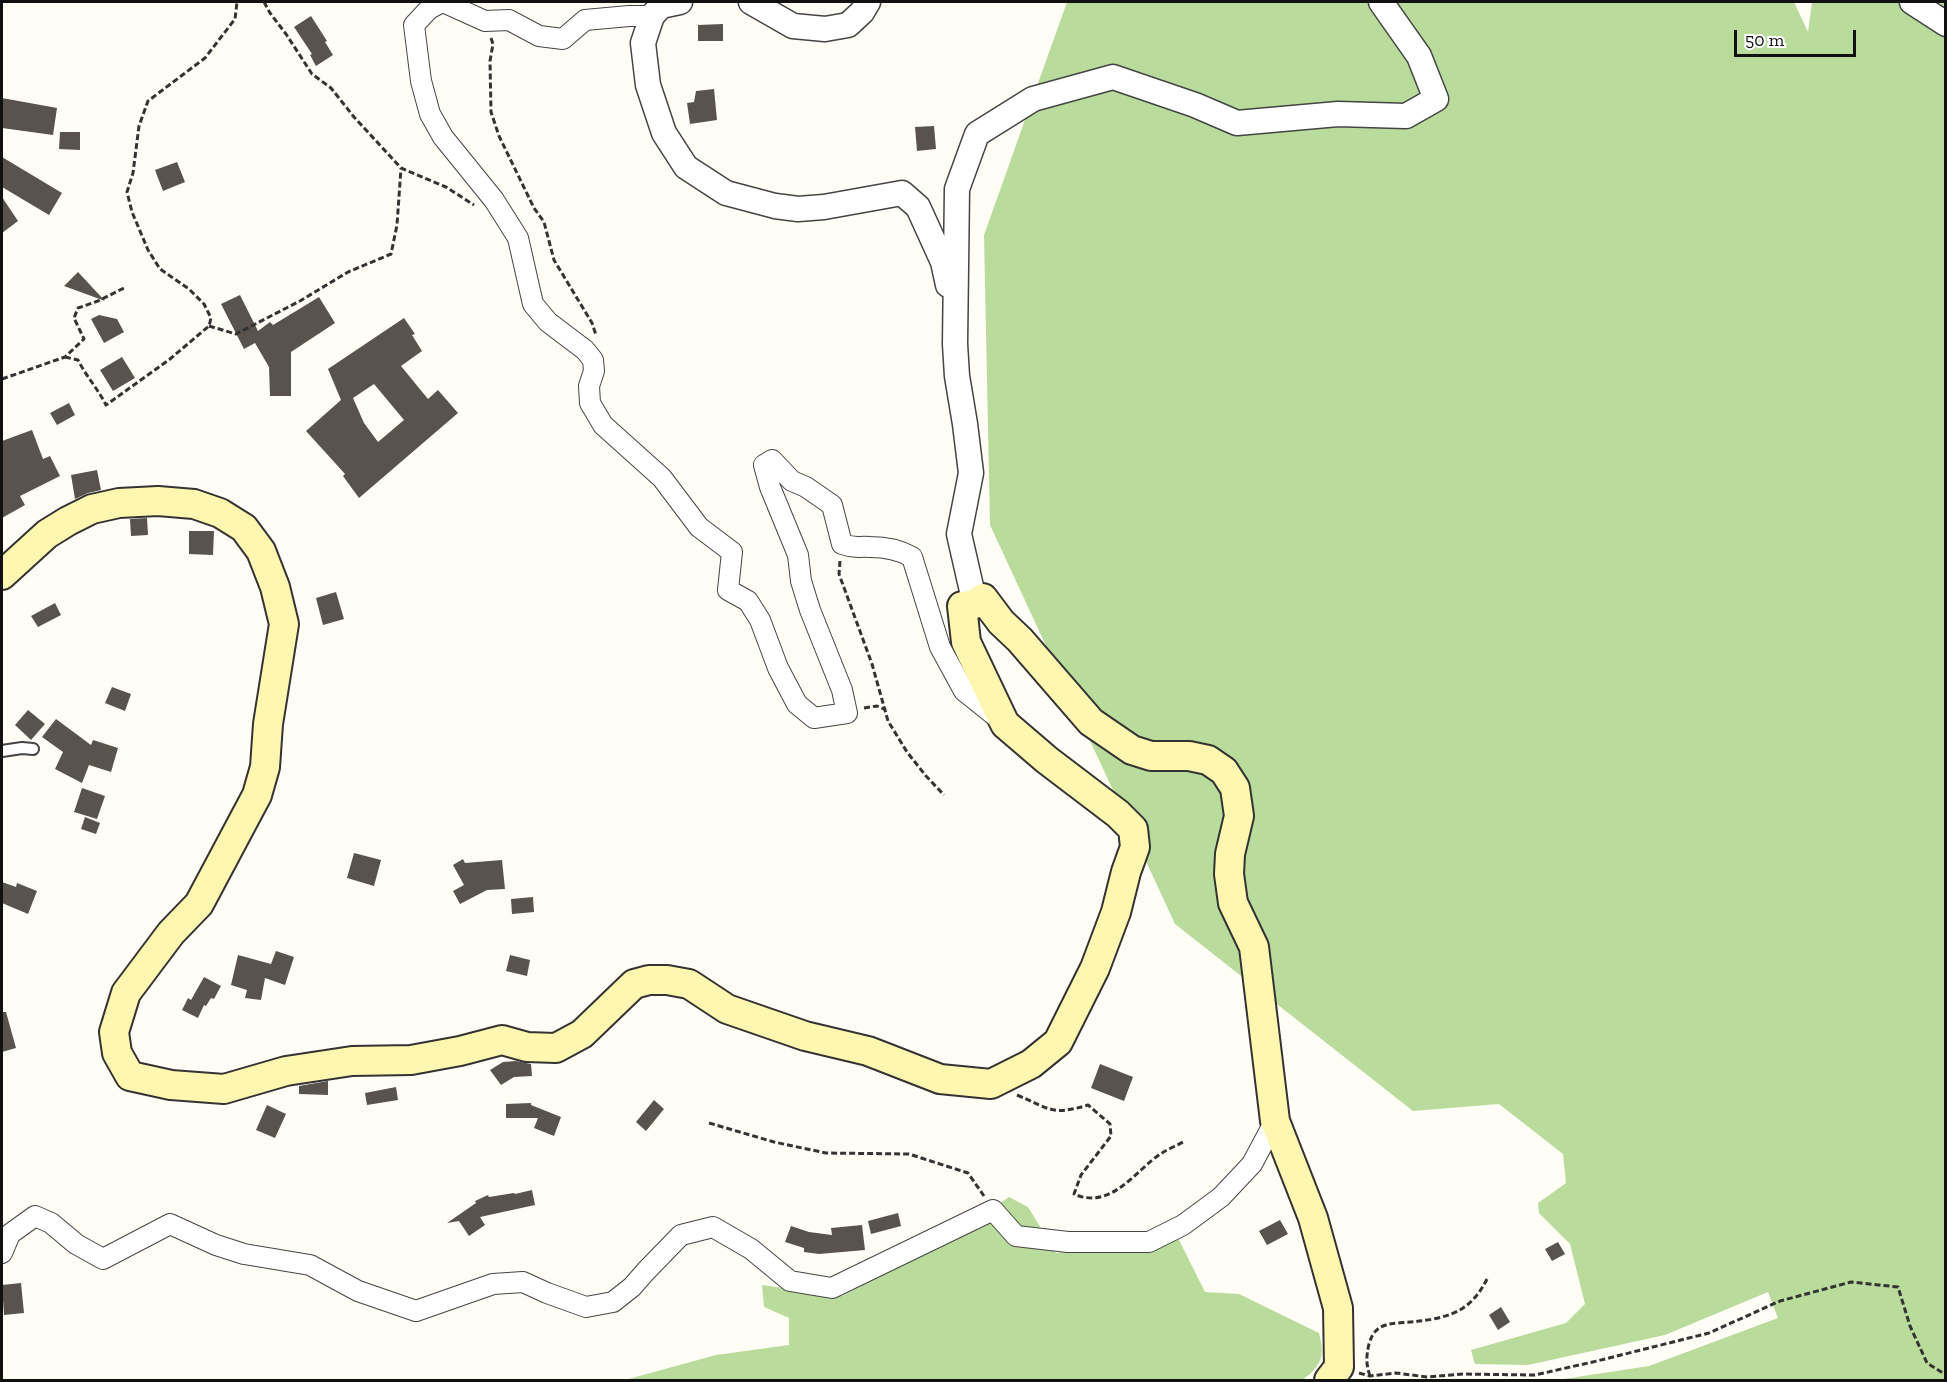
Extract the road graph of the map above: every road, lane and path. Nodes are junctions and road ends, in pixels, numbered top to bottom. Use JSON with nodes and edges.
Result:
{"nodes":[{"id":1,"x":237,"y":2,"type":"edge"},
{"id":2,"x":264,"y":2,"type":"edge"},
{"id":3,"x":442,"y":2,"type":"edge"},
{"id":4,"x":680,"y":2,"type":"edge"},
{"id":5,"x":751,"y":2,"type":"edge"},
{"id":6,"x":868,"y":2,"type":"edge"},
{"id":7,"x":1381,"y":2,"type":"edge"},
{"id":8,"x":1912,"y":2,"type":"edge"},
{"id":9,"x":652,"y":16,"type":"junction"},
{"id":10,"x":485,"y":21,"type":"junction"},
{"id":11,"x":1946,"y":24,"type":"edge"},
{"id":12,"x":401,"y":168,"type":"junction"},
{"id":13,"x":479,"y":211,"type":"dead end"},
{"id":14,"x":124,"y":288,"type":"dead end"},
{"id":15,"x":209,"y":326,"type":"junction"},
{"id":16,"x":957,"y":329,"type":"junction"},
{"id":17,"x":65,"y":357,"type":"junction"},
{"id":18,"x":593,"y":360,"type":"junction"},
{"id":19,"x":2,"y":379,"type":"edge"},
{"id":20,"x":842,"y":544,"type":"junction"},
{"id":21,"x":2,"y":575,"type":"edge"},
{"id":22,"x":975,"y":604,"type":"junction"},
{"id":23,"x":886,"y":710,"type":"junction"},
{"id":24,"x":847,"y":713,"type":"junction"},
{"id":25,"x":1005,"y":724,"type":"junction"},
{"id":26,"x":33,"y":749,"type":"dead end"},
{"id":27,"x":2,"y":751,"type":"edge"},
{"id":28,"x":944,"y":795,"type":"dead end"},
{"id":29,"x":992,"y":1084,"type":"junction"},
{"id":30,"x":1275,"y":1121,"type":"junction"},
{"id":31,"x":709,"y":1123,"type":"dead end"},
{"id":32,"x":1183,"y":1142,"type":"dead end"},
{"id":33,"x":993,"y":1210,"type":"junction"},
{"id":34,"x":2,"y":1253,"type":"edge"},
{"id":35,"x":1486,"y":1279,"type":"dead end"},
{"id":36,"x":1334,"y":1374,"type":"edge"},
{"id":37,"x":1946,"y":1375,"type":"edge"},
{"id":38,"x":1370,"y":1376,"type":"junction"}],
"edges":[{"from":1,"to":15,"type":"path"},
{"from":2,"to":12,"type":"path"},
{"from":3,"to":10,"type":"street"},
{"from":3,"to":18,"type":"street"},
{"from":4,"to":9,"type":"street"},
{"from":5,"to":6,"type":"street"},
{"from":7,"to":16,"type":"street"},
{"from":8,"to":11,"type":"street"},
{"from":9,"to":10,"type":"street"},
{"from":9,"to":16,"type":"street"},
{"from":10,"to":18,"type":"path"},
{"from":12,"to":13,"type":"path"},
{"from":12,"to":15,"type":"path"},
{"from":14,"to":17,"type":"path"},
{"from":15,"to":17,"type":"path"},
{"from":16,"to":22,"type":"street"},
{"from":17,"to":19,"type":"path"},
{"from":18,"to":24,"type":"street"},
{"from":20,"to":23,"type":"path"},
{"from":20,"to":24,"type":"street"},
{"from":20,"to":25,"type":"street"},
{"from":21,"to":29,"type":"main road"},
{"from":22,"to":25,"type":"main road"},
{"from":22,"to":30,"type":"main road"},
{"from":23,"to":24,"type":"path"},
{"from":23,"to":28,"type":"path"},
{"from":25,"to":29,"type":"main road"},
{"from":26,"to":27,"type":"lane"},
{"from":29,"to":32,"type":"path"},
{"from":30,"to":33,"type":"street"},
{"from":30,"to":36,"type":"main road"},
{"from":31,"to":33,"type":"path"},
{"from":33,"to":34,"type":"street"},
{"from":35,"to":38,"type":"path"},
{"from":36,"to":38,"type":"path"},
{"from":37,"to":38,"type":"path"}]}
